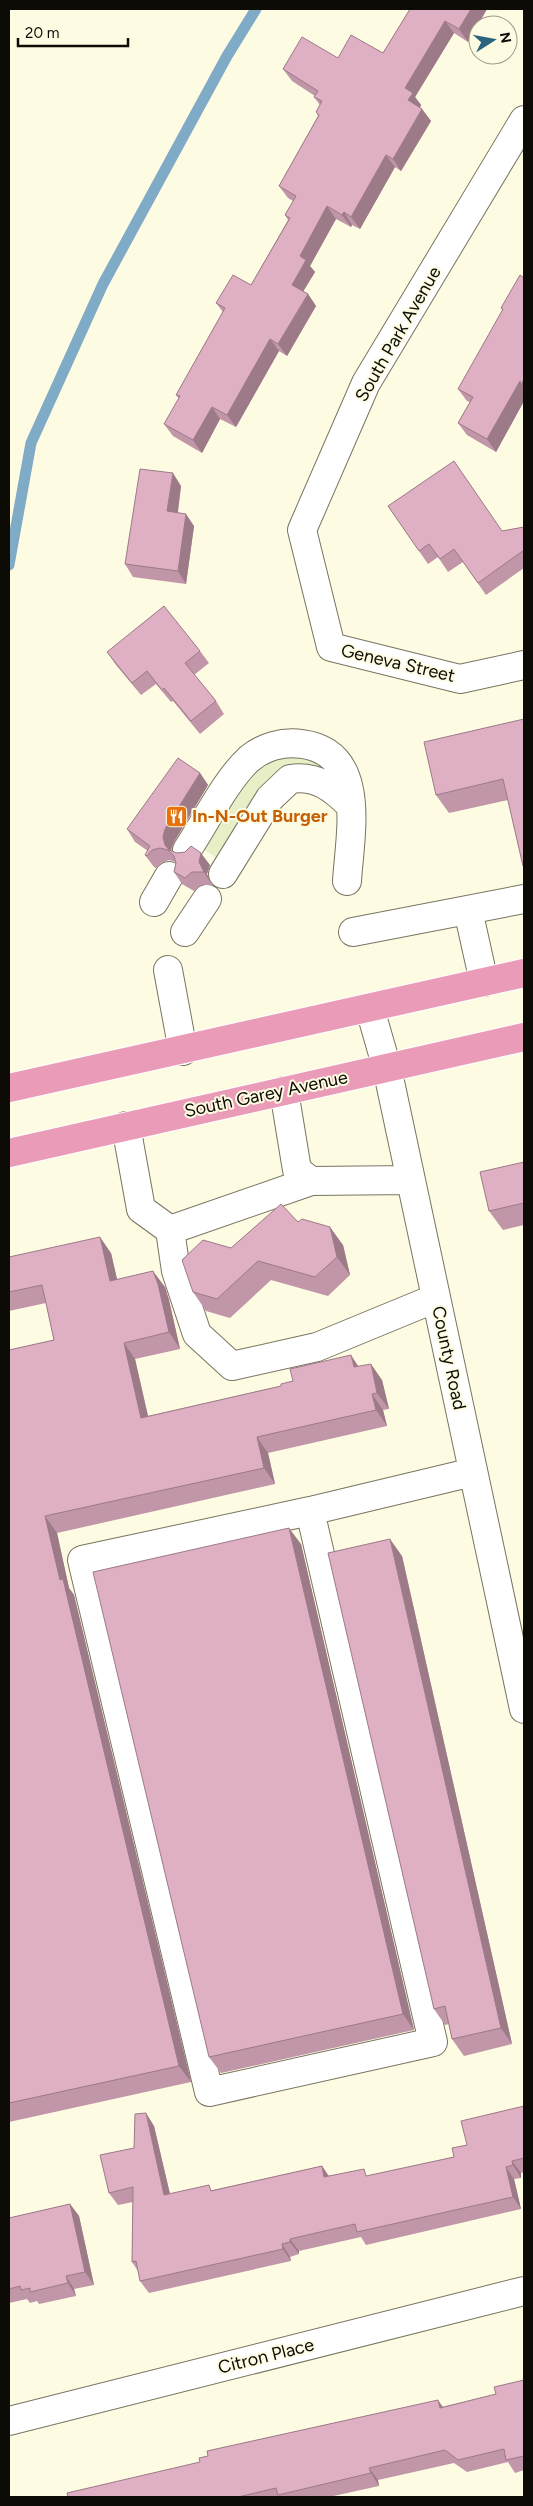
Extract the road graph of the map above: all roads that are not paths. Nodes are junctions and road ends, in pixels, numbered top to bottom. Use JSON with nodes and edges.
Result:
{"nodes":[{"id":1,"x":524,"y":120,"type":"edge"},
{"id":2,"x":331,"y":647,"type":"joint"},
{"id":3,"x":524,"y":665,"type":"edge"},
{"id":4,"x":351,"y":806,"type":"junction"},
{"id":5,"x":187,"y":850,"type":"edge"},
{"id":6,"x":224,"y":874,"type":"dead end"},
{"id":7,"x":169,"y":876,"type":"dead end"},
{"id":8,"x":347,"y":880,"type":"dead end"},
{"id":9,"x":207,"y":899,"type":"dead end"},
{"id":10,"x":524,"y":899,"type":"edge"},
{"id":11,"x":154,"y":902,"type":"dead end"},
{"id":12,"x":468,"y":910,"type":"junction"},
{"id":13,"x":185,"y":932,"type":"dead end"},
{"id":14,"x":353,"y":932,"type":"dead end"},
{"id":15,"x":168,"y":970,"type":"dead end"},
{"id":16,"x":524,"y":973,"type":"edge"},
{"id":17,"x":484,"y":982,"type":"junction"},
{"id":18,"x":370,"y":1008,"type":"junction"},
{"id":19,"x":524,"y":1037,"type":"edge"},
{"id":20,"x":183,"y":1051,"type":"junction"},
{"id":21,"x":387,"y":1068,"type":"junction"},
{"id":22,"x":9,"y":1088,"type":"edge"},
{"id":23,"x":284,"y":1091,"type":"junction"},
{"id":24,"x":126,"y":1126,"type":"junction"},
{"id":25,"x":9,"y":1153,"type":"edge"},
{"id":26,"x":410,"y":1180,"type":"junction"},
{"id":27,"x":311,"y":1181,"type":"junction"},
{"id":28,"x":170,"y":1230,"type":"junction"},
{"id":29,"x":436,"y":1298,"type":"junction"},
{"id":30,"x":474,"y":1472,"type":"junction"},
{"id":31,"x":310,"y":1511,"type":"junction"},
{"id":32,"x":515,"y":1623,"type":"edge"},
{"id":33,"x":524,"y":1709,"type":"edge"},
{"id":34,"x":524,"y":2290,"type":"edge"},
{"id":35,"x":9,"y":2421,"type":"edge"}],
"edges":[{"from":1,"to":2,"type":"street","name":"South Park Avenue"},
{"from":2,"to":3,"type":"street","name":"Geneva Street"},
{"from":4,"to":5,"type":"street"},
{"from":4,"to":6,"type":"street"},
{"from":4,"to":8,"type":"street"},
{"from":7,"to":11,"type":"street"},
{"from":9,"to":13,"type":"street"},
{"from":10,"to":12,"type":"street"},
{"from":12,"to":14,"type":"street"},
{"from":12,"to":17,"type":"street"},
{"from":15,"to":20,"type":"street"},
{"from":16,"to":17,"type":"main road"},
{"from":17,"to":18,"type":"main road"},
{"from":18,"to":20,"type":"main road"},
{"from":18,"to":21,"type":"street","name":"County Road"},
{"from":19,"to":21,"type":"main road","name":"South Garey Avenue"},
{"from":20,"to":22,"type":"main road"},
{"from":21,"to":23,"type":"main road","name":"South Garey Avenue"},
{"from":21,"to":26,"type":"street","name":"County Road"},
{"from":23,"to":24,"type":"main road","name":"South Garey Avenue"},
{"from":23,"to":27,"type":"street"},
{"from":24,"to":25,"type":"main road","name":"South Garey Avenue"},
{"from":24,"to":28,"type":"street"},
{"from":26,"to":27,"type":"street"},
{"from":26,"to":29,"type":"street","name":"County Road"},
{"from":27,"to":28,"type":"street"},
{"from":28,"to":29,"type":"street"},
{"from":29,"to":30,"type":"street","name":"County Road"},
{"from":30,"to":31,"type":"street"},
{"from":30,"to":32,"type":"street","name":"County Road"},
{"from":31,"to":31,"type":"street"},
{"from":32,"to":33,"type":"street","name":"County Road"},
{"from":34,"to":35,"type":"street","name":"Citron Place"}]}
